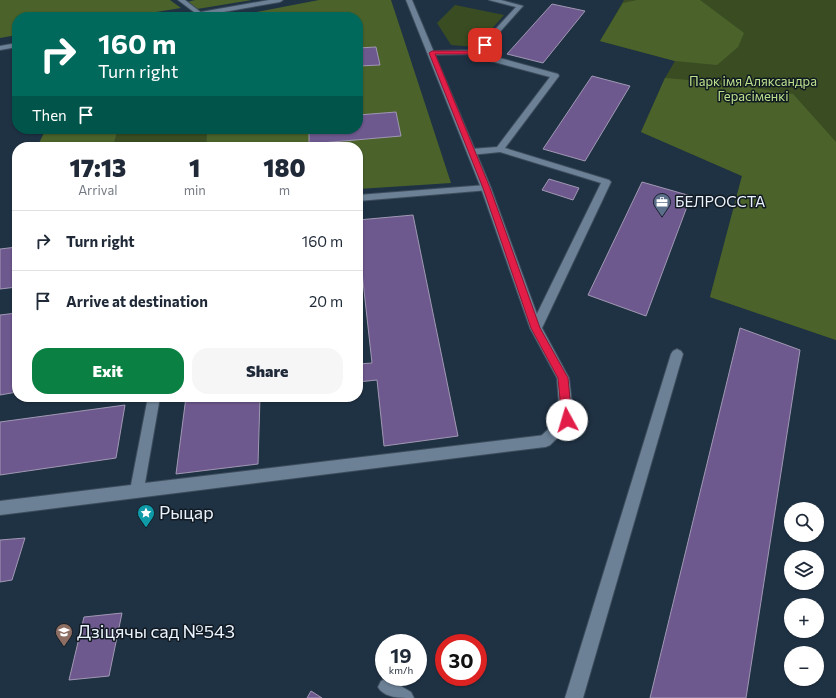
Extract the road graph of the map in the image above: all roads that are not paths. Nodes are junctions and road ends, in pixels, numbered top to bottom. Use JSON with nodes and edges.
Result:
{"nodes":[{"id":1,"x":181,"y":0,"type":"edge"},
{"id":2,"x":280,"y":0,"type":"edge"},
{"id":3,"x":409,"y":0,"type":"edge"},
{"id":4,"x":492,"y":0,"type":"edge"},
{"id":5,"x":197,"y":12,"type":"edge"},
{"id":6,"x":211,"y":12,"type":"edge"},
{"id":7,"x":12,"y":47,"type":"edge"},
{"id":8,"x":2,"y":48,"type":"edge"},
{"id":9,"x":478,"y":52,"type":"junction"},
{"id":10,"x":432,"y":53,"type":"junction"},
{"id":11,"x":500,"y":148,"type":"junction"},
{"id":12,"x":471,"y":152,"type":"junction"},
{"id":13,"x":486,"y":188,"type":"junction"},
{"id":14,"x":363,"y":198,"type":"edge"},
{"id":15,"x":536,"y":328,"type":"junction"},
{"id":16,"x":677,"y":354,"type":"dead end"},
{"id":17,"x":153,"y":402,"type":"edge"},
{"id":18,"x":136,"y":492,"type":"junction"},
{"id":19,"x":0,"y":508,"type":"edge"},
{"id":20,"x":387,"y":687,"type":"dead end"},
{"id":21,"x":405,"y":698,"type":"edge"},
{"id":22,"x":574,"y":698,"type":"edge"}],
"edges":[{"from":1,"to":5,"type":"street"},
{"from":2,"to":6,"type":"street"},
{"from":3,"to":10,"type":"street"},
{"from":4,"to":9,"type":"street"},
{"from":7,"to":8,"type":"street"},
{"from":9,"to":10,"type":"street"},
{"from":9,"to":11,"type":"street"},
{"from":10,"to":12,"type":"street"},
{"from":11,"to":12,"type":"street"},
{"from":11,"to":15,"type":"street"},
{"from":12,"to":13,"type":"street"},
{"from":13,"to":14,"type":"street"},
{"from":13,"to":15,"type":"street"},
{"from":15,"to":18,"type":"street"},
{"from":16,"to":22,"type":"street"},
{"from":17,"to":18,"type":"street"},
{"from":18,"to":19,"type":"street"},
{"from":20,"to":21,"type":"street"}]}
